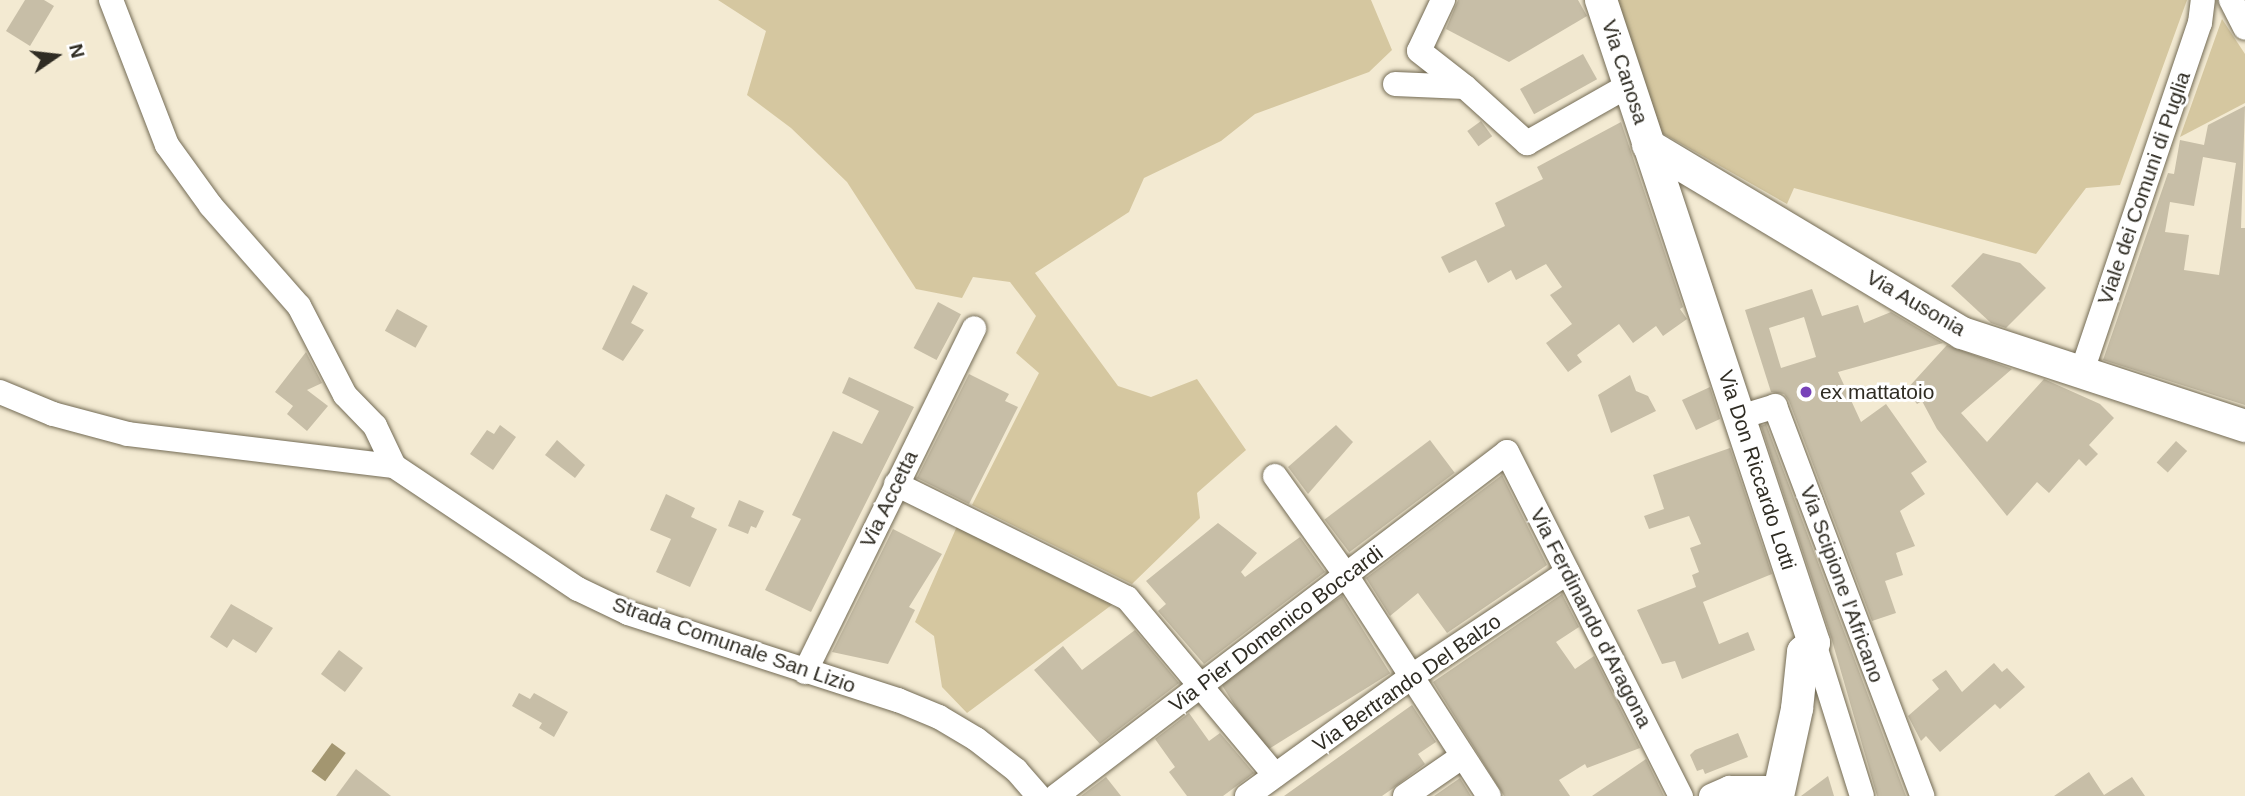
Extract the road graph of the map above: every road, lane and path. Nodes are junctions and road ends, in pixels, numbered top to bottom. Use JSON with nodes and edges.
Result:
{"nodes":[{"id":1,"x":111,"y":0,"type":"edge"},
{"id":2,"x":1443,"y":0,"type":"edge"},
{"id":3,"x":1601,"y":0,"type":"edge"},
{"id":4,"x":2203,"y":0,"type":"edge"},
{"id":5,"x":2231,"y":0,"type":"edge"},
{"id":6,"x":2245,"y":28,"type":"edge"},
{"id":7,"x":1395,"y":84,"type":"dead end"},
{"id":8,"x":1629,"y":85,"type":"junction"},
{"id":9,"x":1465,"y":87,"type":"junction"},
{"id":10,"x":1648,"y":145,"type":"junction"},
{"id":11,"x":974,"y":328,"type":"dead end"},
{"id":12,"x":2081,"y":374,"type":"junction"},
{"id":13,"x":0,"y":392,"type":"edge"},
{"id":14,"x":1740,"y":417,"type":"junction"},
{"id":15,"x":2245,"y":426,"type":"edge"},
{"id":16,"x":1496,"y":462,"type":"joint"},
{"id":17,"x":394,"y":466,"type":"junction"},
{"id":18,"x":1275,"y":476,"type":"dead end"},
{"id":19,"x":896,"y":484,"type":"junction"},
{"id":20,"x":1568,"y":572,"type":"junction"},
{"id":21,"x":1346,"y":575,"type":"junction"},
{"id":22,"x":1814,"y":643,"type":"junction"},
{"id":23,"x":805,"y":672,"type":"junction"},
{"id":24,"x":1412,"y":677,"type":"junction"},
{"id":25,"x":1201,"y":687,"type":"junction"},
{"id":26,"x":1463,"y":756,"type":"junction"},
{"id":27,"x":1275,"y":775,"type":"junction"},
{"id":28,"x":1779,"y":792,"type":"edge"},
{"id":29,"x":1039,"y":796,"type":"edge"},
{"id":30,"x":1056,"y":796,"type":"edge"},
{"id":31,"x":1247,"y":796,"type":"edge"},
{"id":32,"x":1405,"y":796,"type":"edge"},
{"id":33,"x":1489,"y":796,"type":"edge"},
{"id":34,"x":1681,"y":796,"type":"edge"},
{"id":35,"x":1711,"y":796,"type":"edge"},
{"id":36,"x":1862,"y":796,"type":"edge"},
{"id":37,"x":1922,"y":796,"type":"edge"}],
"edges":[{"from":1,"to":17,"type":"street"},
{"from":2,"to":9,"type":"street"},
{"from":3,"to":8,"type":"main road","name":"Via Canosa"},
{"from":4,"to":12,"type":"street","name":"Viale dei Comuni di Puglia"},
{"from":5,"to":6,"type":"street"},
{"from":7,"to":9,"type":"street"},
{"from":8,"to":9,"type":"street"},
{"from":8,"to":10,"type":"main road","name":"Via Canosa"},
{"from":10,"to":12,"type":"main road","name":"Via Ausonia"},
{"from":10,"to":14,"type":"main road","name":"Via Don Riccardo Lotti"},
{"from":11,"to":19,"type":"street","name":"Via Accetta"},
{"from":12,"to":15,"type":"main road","name":"Via Ausonia"},
{"from":13,"to":17,"type":"street"},
{"from":14,"to":22,"type":"main road","name":"Via Don Riccardo Lotti"},
{"from":14,"to":37,"type":"street","name":"Via Scipione l'Africano"},
{"from":16,"to":20,"type":"street","name":"Via Ferdinando d'Aragona"},
{"from":16,"to":21,"type":"street","name":"Via Pier Domenico Boccardi"},
{"from":17,"to":23,"type":"street","name":"Strada Comunale San Lizio"},
{"from":18,"to":21,"type":"street"},
{"from":19,"to":23,"type":"street","name":"Via Accetta"},
{"from":19,"to":25,"type":"street"},
{"from":20,"to":24,"type":"street","name":"Via Bertrando Del Balzo"},
{"from":20,"to":34,"type":"street","name":"Via Ferdinando d'Aragona"},
{"from":21,"to":24,"type":"street"},
{"from":21,"to":25,"type":"street","name":"Via Pier Domenico Boccardi"},
{"from":22,"to":28,"type":"main road"},
{"from":22,"to":36,"type":"street","name":"Via Don Riccardo Lotti"},
{"from":23,"to":29,"type":"street","name":"Strada Comunale San Lizio"},
{"from":24,"to":26,"type":"street"},
{"from":24,"to":27,"type":"street","name":"Via Bertrando Del Balzo"},
{"from":25,"to":27,"type":"street"},
{"from":25,"to":30,"type":"street","name":"Via Pier Domenico Boccardi"},
{"from":26,"to":32,"type":"street"},
{"from":26,"to":33,"type":"street"},
{"from":27,"to":31,"type":"street","name":"Via Bertrando Del Balzo"},
{"from":28,"to":35,"type":"street"}]}
